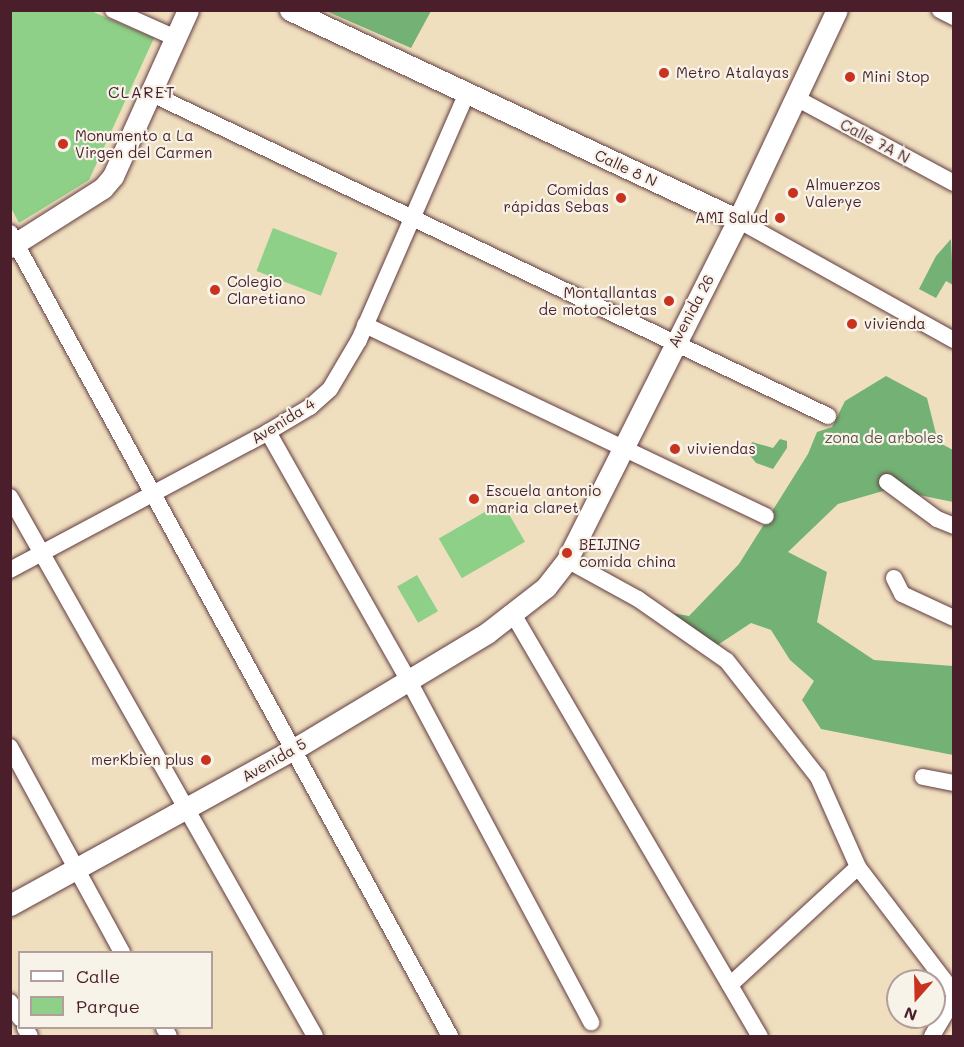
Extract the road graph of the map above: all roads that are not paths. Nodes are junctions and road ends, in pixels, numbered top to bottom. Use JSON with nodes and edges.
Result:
{"nodes":[{"id":1,"x":113,"y":10,"type":"edge"},
{"id":2,"x":188,"y":10,"type":"edge"},
{"id":3,"x":290,"y":10,"type":"edge"},
{"id":4,"x":837,"y":10,"type":"edge"},
{"id":5,"x":940,"y":10,"type":"edge"},
{"id":6,"x":954,"y":17,"type":"edge"},
{"id":7,"x":176,"y":38,"type":"junction"},
{"id":8,"x":150,"y":93,"type":"junction"},
{"id":9,"x":467,"y":93,"type":"junction"},
{"id":10,"x":796,"y":98,"type":"junction"},
{"id":11,"x":954,"y":183,"type":"edge"},
{"id":12,"x":413,"y":216,"type":"junction"},
{"id":13,"x":738,"y":220,"type":"junction"},
{"id":14,"x":12,"y":241,"type":"edge"},
{"id":15,"x":365,"y":325,"type":"junction"},
{"id":16,"x":675,"y":340,"type":"junction"},
{"id":17,"x":954,"y":340,"type":"edge"},
{"id":18,"x":828,"y":416,"type":"dead end"},
{"id":19,"x":268,"y":432,"type":"junction"},
{"id":20,"x":622,"y":447,"type":"junction"},
{"id":21,"x":888,"y":482,"type":"dead end"},
{"id":22,"x":155,"y":495,"type":"junction"},
{"id":23,"x":10,"y":497,"type":"edge"},
{"id":24,"x":766,"y":516,"type":"dead end"},
{"id":25,"x":954,"y":526,"type":"edge"},
{"id":26,"x":42,"y":553,"type":"junction"},
{"id":27,"x":567,"y":560,"type":"junction"},
{"id":28,"x":10,"y":570,"type":"edge"},
{"id":29,"x":894,"y":578,"type":"dead end"},
{"id":30,"x":521,"y":607,"type":"junction"},
{"id":31,"x":954,"y":618,"type":"edge"},
{"id":32,"x":409,"y":681,"type":"junction"},
{"id":33,"x":10,"y":747,"type":"edge"},
{"id":34,"x":294,"y":749,"type":"junction"},
{"id":35,"x":923,"y":777,"type":"dead end"},
{"id":36,"x":954,"y":783,"type":"edge"},
{"id":37,"x":187,"y":811,"type":"junction"},
{"id":38,"x":858,"y":867,"type":"junction"},
{"id":39,"x":75,"y":871,"type":"junction"},
{"id":40,"x":10,"y":905,"type":"edge"},
{"id":41,"x":121,"y":951,"type":"edge"},
{"id":42,"x":730,"y":985,"type":"junction"},
{"id":43,"x":954,"y":993,"type":"edge"},
{"id":44,"x":954,"y":999,"type":"edge"},
{"id":45,"x":10,"y":1002,"type":"edge"},
{"id":46,"x":18,"y":1015,"type":"edge"},
{"id":47,"x":591,"y":1022,"type":"dead end"},
{"id":48,"x":315,"y":1036,"type":"edge"},
{"id":49,"x":450,"y":1036,"type":"edge"},
{"id":50,"x":760,"y":1036,"type":"edge"},
{"id":51,"x":932,"y":1036,"type":"edge"}],
"edges":[{"from":1,"to":7,"type":"street"},
{"from":2,"to":7,"type":"street"},
{"from":3,"to":9,"type":"street","name":"Calle 8 N"},
{"from":4,"to":10,"type":"street","name":"Avenida 26"},
{"from":5,"to":6,"type":"street"},
{"from":7,"to":8,"type":"street"},
{"from":8,"to":12,"type":"street"},
{"from":8,"to":14,"type":"street"},
{"from":9,"to":12,"type":"street","name":"Avenida 4"},
{"from":9,"to":13,"type":"street","name":"Calle 8 N"},
{"from":10,"to":11,"type":"street","name":"Calle 7A N"},
{"from":10,"to":13,"type":"street","name":"Avenida 26"},
{"from":12,"to":15,"type":"street","name":"Avenida 4"},
{"from":12,"to":16,"type":"street"},
{"from":13,"to":16,"type":"street","name":"Avenida 26"},
{"from":13,"to":17,"type":"street","name":"Calle 8 N"},
{"from":14,"to":22,"type":"street"},
{"from":15,"to":19,"type":"street","name":"Avenida 4"},
{"from":15,"to":20,"type":"street"},
{"from":16,"to":18,"type":"street"},
{"from":16,"to":20,"type":"street","name":"Avenida 26"},
{"from":19,"to":22,"type":"street","name":"Avenida 4"},
{"from":19,"to":32,"type":"street"},
{"from":20,"to":24,"type":"street"},
{"from":20,"to":27,"type":"street","name":"Avenida 26"},
{"from":21,"to":25,"type":"street"},
{"from":22,"to":26,"type":"street","name":"Avenida 4"},
{"from":22,"to":34,"type":"street"},
{"from":23,"to":26,"type":"street"},
{"from":26,"to":28,"type":"street","name":"Avenida 4"},
{"from":26,"to":37,"type":"street"},
{"from":27,"to":30,"type":"street","name":"Avenida 26"},
{"from":27,"to":38,"type":"street"},
{"from":29,"to":31,"type":"street"},
{"from":30,"to":32,"type":"street","name":"Avenida 5"},
{"from":30,"to":42,"type":"street"},
{"from":32,"to":34,"type":"street","name":"Avenida 5"},
{"from":32,"to":47,"type":"street"},
{"from":33,"to":39,"type":"street"},
{"from":34,"to":37,"type":"street","name":"Avenida 5"},
{"from":34,"to":49,"type":"street"},
{"from":35,"to":36,"type":"street"},
{"from":37,"to":39,"type":"street","name":"Avenida 5"},
{"from":37,"to":48,"type":"street"},
{"from":38,"to":42,"type":"street"},
{"from":38,"to":43,"type":"street"},
{"from":39,"to":40,"type":"street","name":"Avenida 5"},
{"from":39,"to":41,"type":"street"},
{"from":42,"to":50,"type":"street"},
{"from":44,"to":51,"type":"street"},
{"from":45,"to":46,"type":"street"}]}
